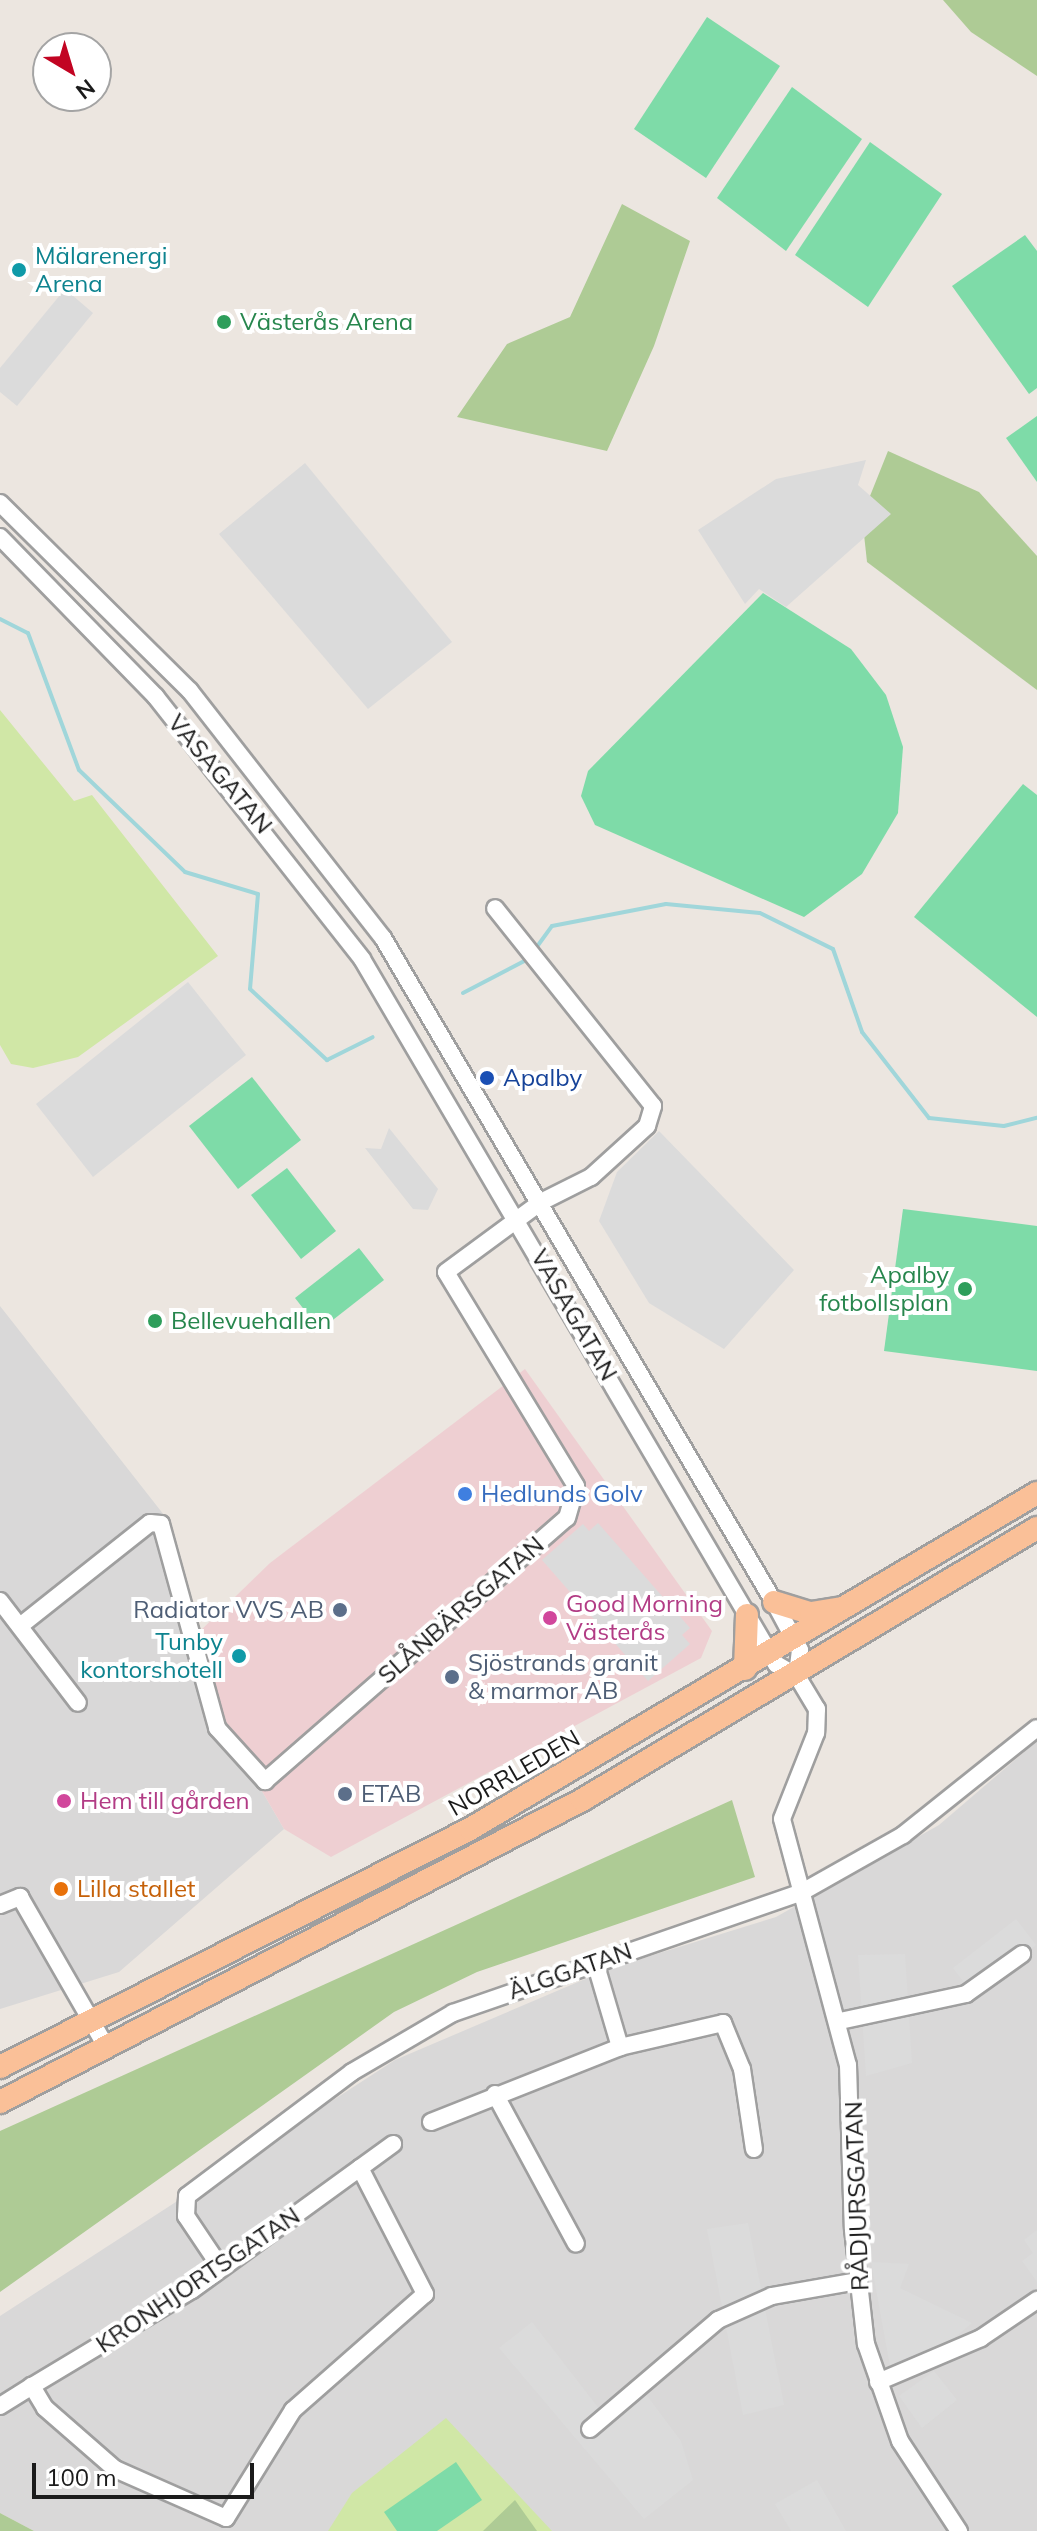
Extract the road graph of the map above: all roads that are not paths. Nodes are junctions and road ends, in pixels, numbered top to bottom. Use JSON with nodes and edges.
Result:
{"nodes":[{"id":1,"x":0,"y":503,"type":"edge"},
{"id":2,"x":0,"y":537,"type":"edge"},
{"id":3,"x":495,"y":908,"type":"dead end"},
{"id":4,"x":541,"y":1202,"type":"junction"},
{"id":5,"x":518,"y":1219,"type":"junction"},
{"id":6,"x":1037,"y":1493,"type":"edge"},
{"id":7,"x":1037,"y":1528,"type":"edge"},
{"id":8,"x":0,"y":1601,"type":"edge"},
{"id":9,"x":774,"y":1602,"type":"junction"},
{"id":10,"x":855,"y":1606,"type":"junction"},
{"id":11,"x":747,"y":1615,"type":"junction"},
{"id":12,"x":20,"y":1626,"type":"junction"},
{"id":13,"x":795,"y":1641,"type":"junction"},
{"id":14,"x":771,"y":1656,"type":"junction"},
{"id":15,"x":745,"y":1669,"type":"junction"},
{"id":16,"x":797,"y":1676,"type":"junction"},
{"id":17,"x":78,"y":1703,"type":"dead end"},
{"id":18,"x":1037,"y":1728,"type":"edge"},
{"id":19,"x":802,"y":1892,"type":"junction"},
{"id":20,"x":0,"y":1905,"type":"edge"},
{"id":21,"x":1022,"y":1954,"type":"dead end"},
{"id":22,"x":595,"y":1962,"type":"junction"},
{"id":23,"x":840,"y":2021,"type":"junction"},
{"id":24,"x":93,"y":2023,"type":"junction"},
{"id":25,"x":620,"y":2047,"type":"junction"},
{"id":26,"x":107,"y":2048,"type":"junction"},
{"id":27,"x":0,"y":2067,"type":"edge"},
{"id":28,"x":495,"y":2094,"type":"junction"},
{"id":29,"x":0,"y":2102,"type":"edge"},
{"id":30,"x":431,"y":2122,"type":"dead end"},
{"id":31,"x":393,"y":2144,"type":"dead end"},
{"id":32,"x":754,"y":2149,"type":"dead end"},
{"id":33,"x":360,"y":2168,"type":"junction"},
{"id":34,"x":576,"y":2244,"type":"dead end"},
{"id":35,"x":221,"y":2268,"type":"junction"},
{"id":36,"x":858,"y":2281,"type":"junction"},
{"id":37,"x":1037,"y":2300,"type":"edge"},
{"id":38,"x":878,"y":2382,"type":"junction"},
{"id":39,"x":32,"y":2386,"type":"junction"},
{"id":40,"x":0,"y":2406,"type":"edge"},
{"id":41,"x":590,"y":2429,"type":"dead end"},
{"id":42,"x":959,"y":2531,"type":"edge"}],
"edges":[{"from":1,"to":4,"type":"street","name":"VASAGATAN"},
{"from":2,"to":5,"type":"street","name":"VASAGATAN"},
{"from":3,"to":4,"type":"street"},
{"from":4,"to":5,"type":"street","name":"SLÅNBÄRSGATAN"},
{"from":4,"to":9,"type":"street","name":"VASAGATAN"},
{"from":5,"to":11,"type":"street","name":"VASAGATAN"},
{"from":5,"to":12,"type":"street","name":"SLÅNBÄRSGATAN"},
{"from":6,"to":10,"type":"main road","name":"NORRLEDEN"},
{"from":7,"to":16,"type":"main road"},
{"from":8,"to":12,"type":"street"},
{"from":9,"to":10,"type":"main road"},
{"from":9,"to":13,"type":"street","name":"VASAGATAN"},
{"from":10,"to":13,"type":"main road","name":"NORRLEDEN"},
{"from":11,"to":14,"type":"street","name":"VASAGATAN"},
{"from":11,"to":15,"type":"main road"},
{"from":12,"to":17,"type":"street"},
{"from":13,"to":14,"type":"main road","name":"NORRLEDEN"},
{"from":13,"to":16,"type":"street","name":"VASAGATAN"},
{"from":14,"to":15,"type":"main road","name":"NORRLEDEN"},
{"from":14,"to":16,"type":"street","name":"VASAGATAN"},
{"from":15,"to":24,"type":"main road","name":"NORRLEDEN"},
{"from":16,"to":19,"type":"street","name":"RÅDJURSGATAN"},
{"from":16,"to":26,"type":"main road"},
{"from":18,"to":19,"type":"street","name":"ÄLGGATAN"},
{"from":19,"to":22,"type":"street","name":"ÄLGGATAN"},
{"from":19,"to":23,"type":"street","name":"RÅDJURSGATAN"},
{"from":20,"to":24,"type":"street"},
{"from":21,"to":23,"type":"street"},
{"from":22,"to":25,"type":"street"},
{"from":22,"to":35,"type":"street","name":"ÄLGGATAN"},
{"from":23,"to":36,"type":"street","name":"RÅDJURSGATAN"},
{"from":24,"to":26,"type":"street"},
{"from":24,"to":27,"type":"main road","name":"NORRLEDEN"},
{"from":25,"to":28,"type":"street"},
{"from":25,"to":32,"type":"street"},
{"from":26,"to":29,"type":"main road"},
{"from":28,"to":30,"type":"street"},
{"from":28,"to":34,"type":"street"},
{"from":31,"to":33,"type":"street","name":"KRONHJORTSGATAN"},
{"from":33,"to":35,"type":"street","name":"KRONHJORTSGATAN"},
{"from":33,"to":39,"type":"street"},
{"from":35,"to":39,"type":"street","name":"KRONHJORTSGATAN"},
{"from":36,"to":38,"type":"street","name":"RÅDJURSGATAN"},
{"from":36,"to":41,"type":"street"},
{"from":37,"to":38,"type":"street"},
{"from":38,"to":42,"type":"street","name":"RÅDJURSGATAN"},
{"from":39,"to":40,"type":"street","name":"KRONHJORTSGATAN"}]}
